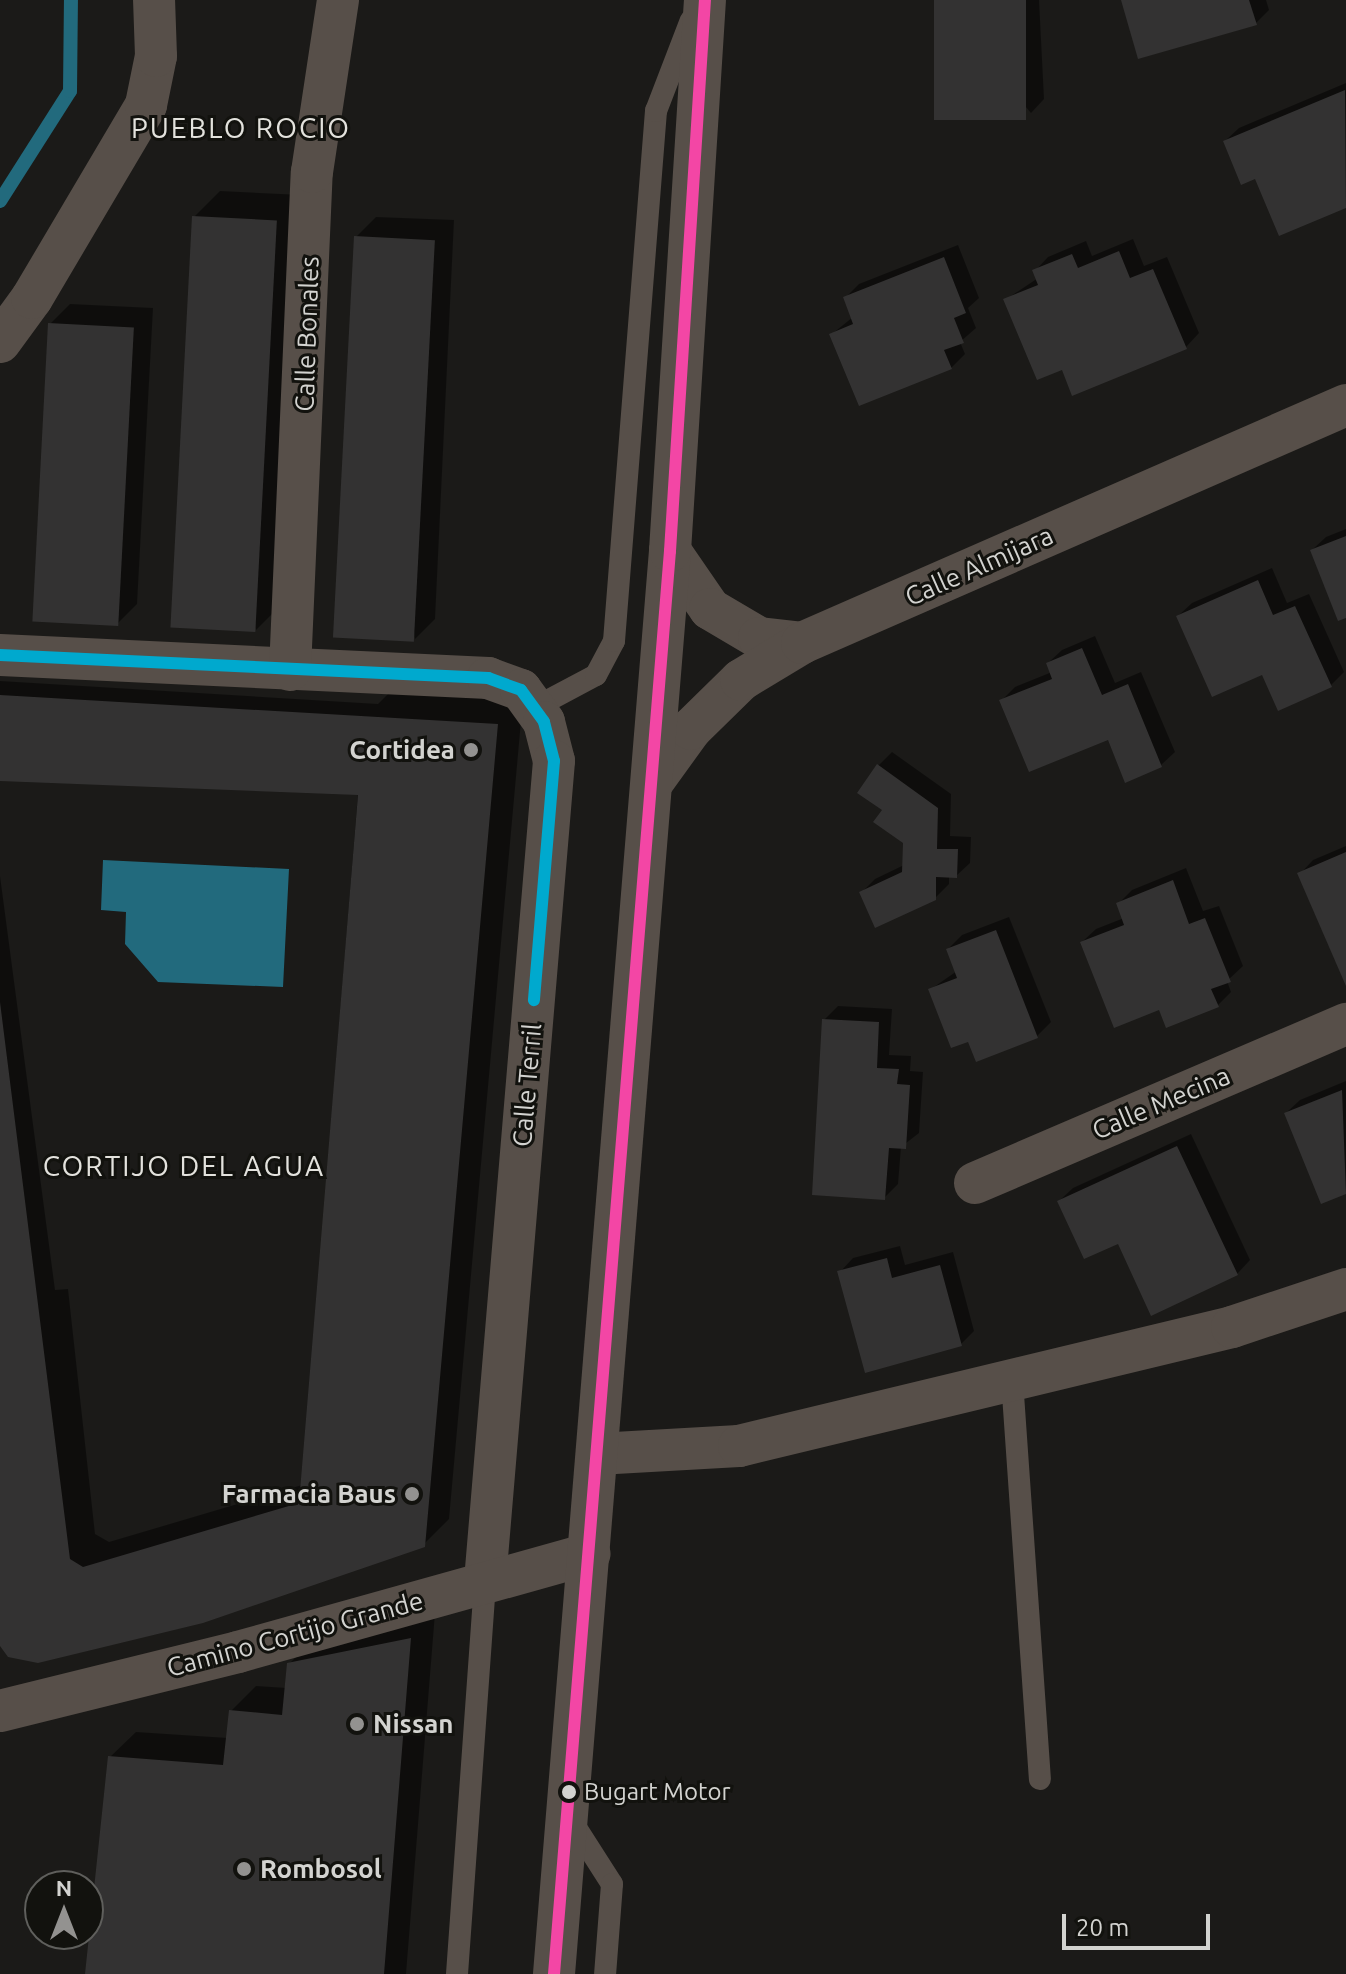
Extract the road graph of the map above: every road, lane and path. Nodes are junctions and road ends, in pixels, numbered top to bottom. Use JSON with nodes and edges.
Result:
{"nodes":[{"id":1,"x":154,"y":0,"type":"edge"},
{"id":2,"x":338,"y":0,"type":"edge"},
{"id":3,"x":699,"y":0,"type":"edge"},
{"id":4,"x":705,"y":0,"type":"edge"},
{"id":5,"x":0,"y":342,"type":"edge"},
{"id":6,"x":1346,"y":405,"type":"edge"},
{"id":7,"x":670,"y":551,"type":"junction"},
{"id":8,"x":802,"y":643,"type":"junction"},
{"id":9,"x":0,"y":655,"type":"edge"},
{"id":10,"x":290,"y":670,"type":"junction"},
{"id":11,"x":534,"y":708,"type":"junction"},
{"id":12,"x":652,"y":783,"type":"junction"},
{"id":13,"x":1346,"y":1024,"type":"edge"},
{"id":14,"x":975,"y":1183,"type":"dead end"},
{"id":15,"x":1346,"y":1289,"type":"edge"},
{"id":16,"x":1012,"y":1380,"type":"junction"},
{"id":17,"x":597,"y":1454,"type":"junction"},
{"id":18,"x":590,"y":1554,"type":"junction"},
{"id":19,"x":485,"y":1581,"type":"junction"},
{"id":20,"x":0,"y":1711,"type":"edge"},
{"id":21,"x":1040,"y":1779,"type":"dead end"},
{"id":22,"x":568,"y":1814,"type":"junction"},
{"id":23,"x":457,"y":1974,"type":"edge"},
{"id":24,"x":554,"y":1974,"type":"edge"},
{"id":25,"x":605,"y":1974,"type":"edge"}],
"edges":[{"from":1,"to":5,"type":"street"},
{"from":2,"to":10,"type":"street","name":"Calle Bonales"},
{"from":3,"to":11,"type":"lane"},
{"from":4,"to":7,"type":"street"},
{"from":6,"to":8,"type":"street","name":"Calle Almijara"},
{"from":7,"to":8,"type":"street"},
{"from":7,"to":12,"type":"street"},
{"from":8,"to":12,"type":"street","name":"Calle Almijara"},
{"from":9,"to":10,"type":"street","name":"Calle Terril"},
{"from":10,"to":11,"type":"street","name":"Calle Terril"},
{"from":11,"to":19,"type":"street","name":"Calle Terril"},
{"from":12,"to":17,"type":"street"},
{"from":13,"to":14,"type":"street","name":"Calle Mecina"},
{"from":15,"to":16,"type":"street"},
{"from":16,"to":17,"type":"street"},
{"from":16,"to":21,"type":"lane"},
{"from":17,"to":18,"type":"street"},
{"from":18,"to":19,"type":"street","name":"Camino Cortijo Grande"},
{"from":18,"to":22,"type":"street"},
{"from":19,"to":20,"type":"street","name":"Camino Cortijo Grande"},
{"from":19,"to":23,"type":"lane"},
{"from":22,"to":24,"type":"street"},
{"from":22,"to":25,"type":"lane"}]}
